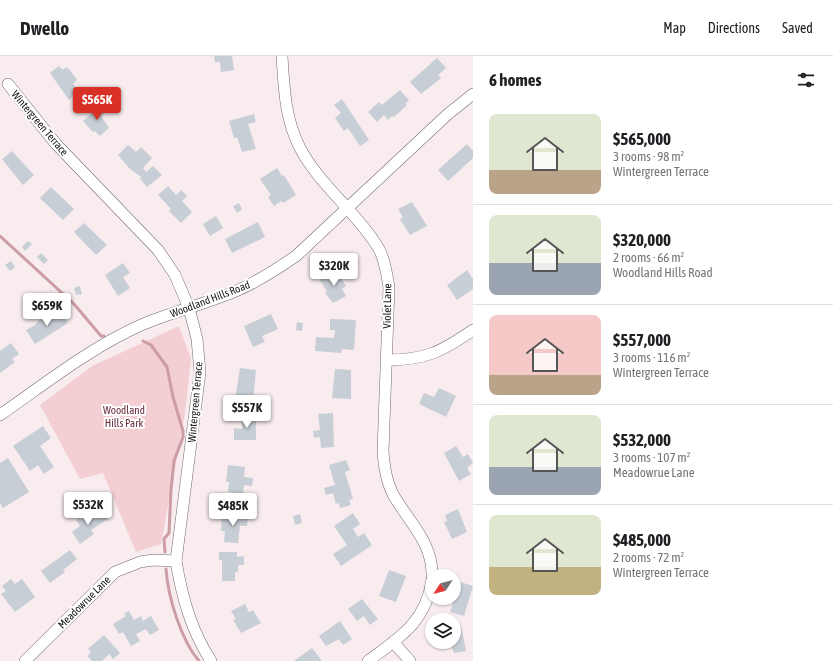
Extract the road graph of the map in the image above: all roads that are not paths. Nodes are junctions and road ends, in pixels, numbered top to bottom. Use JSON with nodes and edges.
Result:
{"nodes":[{"id":1,"x":282,"y":56,"type":"edge"},
{"id":2,"x":8,"y":84,"type":"dead end"},
{"id":3,"x":473,"y":94,"type":"edge"},
{"id":4,"x":348,"y":209,"type":"junction"},
{"id":5,"x":190,"y":308,"type":"junction"},
{"id":6,"x":473,"y":330,"type":"edge"},
{"id":7,"x":386,"y":360,"type":"junction"},
{"id":8,"x":0,"y":415,"type":"edge"},
{"id":9,"x":176,"y":561,"type":"junction"},
{"id":10,"x":432,"y":569,"type":"edge"},
{"id":11,"x":425,"y":604,"type":"edge"},
{"id":12,"x":393,"y":642,"type":"junction"},
{"id":13,"x":25,"y":661,"type":"edge"},
{"id":14,"x":211,"y":661,"type":"edge"},
{"id":15,"x":368,"y":661,"type":"edge"},
{"id":16,"x":410,"y":661,"type":"edge"}],
"edges":[{"from":1,"to":4,"type":"street","name":"Violet Lane"},
{"from":2,"to":5,"type":"street","name":"Wintergreen Terrace"},
{"from":3,"to":4,"type":"street","name":"Woodland Hills Road"},
{"from":4,"to":5,"type":"street","name":"Woodland Hills Road"},
{"from":4,"to":7,"type":"street","name":"Violet Lane"},
{"from":5,"to":8,"type":"street","name":"Woodland Hills Road"},
{"from":5,"to":9,"type":"street","name":"Wintergreen Terrace"},
{"from":6,"to":7,"type":"street"},
{"from":7,"to":10,"type":"street","name":"Violet Lane"},
{"from":9,"to":13,"type":"street","name":"Meadowrue Lane"},
{"from":9,"to":14,"type":"street","name":"Wintergreen Terrace"},
{"from":11,"to":12,"type":"street"},
{"from":12,"to":15,"type":"street"},
{"from":12,"to":16,"type":"street"}]}
